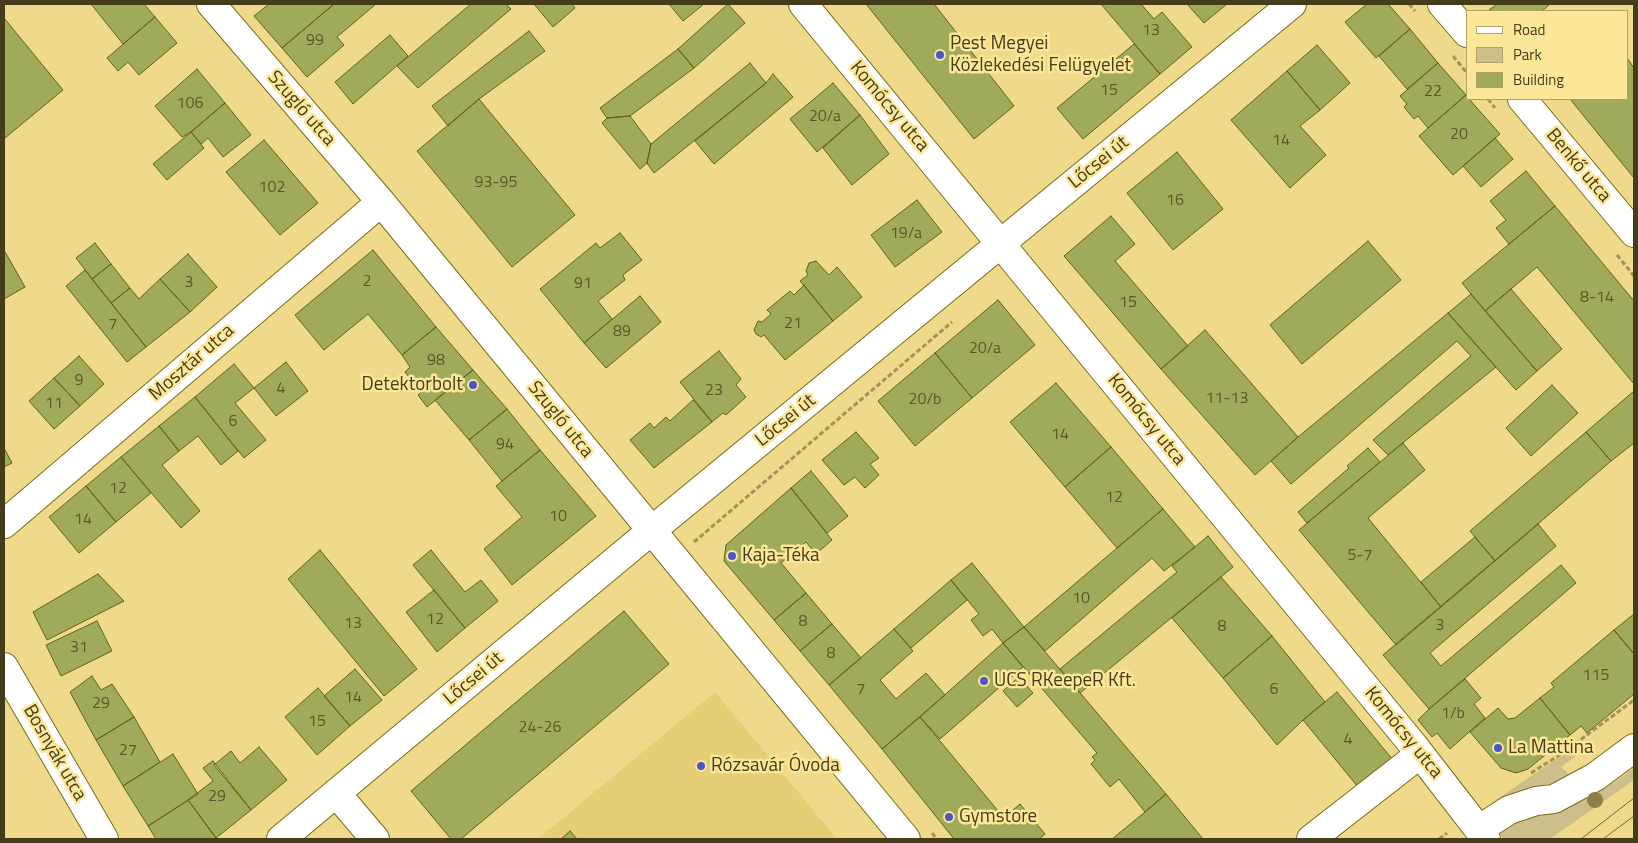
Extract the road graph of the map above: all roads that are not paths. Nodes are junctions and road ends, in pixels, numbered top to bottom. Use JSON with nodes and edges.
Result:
{"nodes":[{"id":1,"x":211,"y":4,"type":"edge"},
{"id":2,"x":803,"y":4,"type":"edge"},
{"id":3,"x":1292,"y":4,"type":"edge"},
{"id":4,"x":1442,"y":4,"type":"edge"},
{"id":5,"x":1466,"y":32,"type":"edge"},
{"id":6,"x":1523,"y":100,"type":"edge"},
{"id":7,"x":380,"y":202,"type":"junction"},
{"id":8,"x":1634,"y":233,"type":"edge"},
{"id":9,"x":1001,"y":244,"type":"junction"},
{"id":10,"x":4,"y":524,"type":"edge"},
{"id":11,"x":651,"y":531,"type":"junction"},
{"id":12,"x":4,"y":667,"type":"edge"},
{"id":13,"x":1634,"y":748,"type":"edge"},
{"id":14,"x":1420,"y":754,"type":"junction"},
{"id":15,"x":336,"y":793,"type":"junction"},
{"id":16,"x":919,"y":835,"type":"edge"},
{"id":17,"x":1482,"y":837,"type":"edge"},
{"id":18,"x":104,"y":839,"type":"edge"},
{"id":19,"x":281,"y":839,"type":"edge"},
{"id":20,"x":375,"y":839,"type":"edge"},
{"id":21,"x":1311,"y":839,"type":"edge"}],
"edges":[{"from":1,"to":7,"type":"street","name":"Szugló utca"},
{"from":2,"to":9,"type":"street","name":"Komócsy utca"},
{"from":3,"to":9,"type":"street","name":"Lőcsei út"},
{"from":4,"to":5,"type":"street"},
{"from":6,"to":8,"type":"street","name":"Benkő utca"},
{"from":7,"to":10,"type":"street","name":"Mosztár utca"},
{"from":7,"to":11,"type":"street","name":"Szugló utca"},
{"from":9,"to":11,"type":"street","name":"Lőcsei út"},
{"from":9,"to":14,"type":"street","name":"Komócsy utca"},
{"from":11,"to":15,"type":"street","name":"Lőcsei út"},
{"from":11,"to":16,"type":"street","name":"Szugló utca"},
{"from":12,"to":18,"type":"street","name":"Bosnyák utca"},
{"from":13,"to":17,"type":"street"},
{"from":14,"to":17,"type":"street","name":"Komócsy utca"},
{"from":14,"to":21,"type":"street"},
{"from":15,"to":19,"type":"street","name":"Lőcsei út"},
{"from":15,"to":20,"type":"street"}]}
